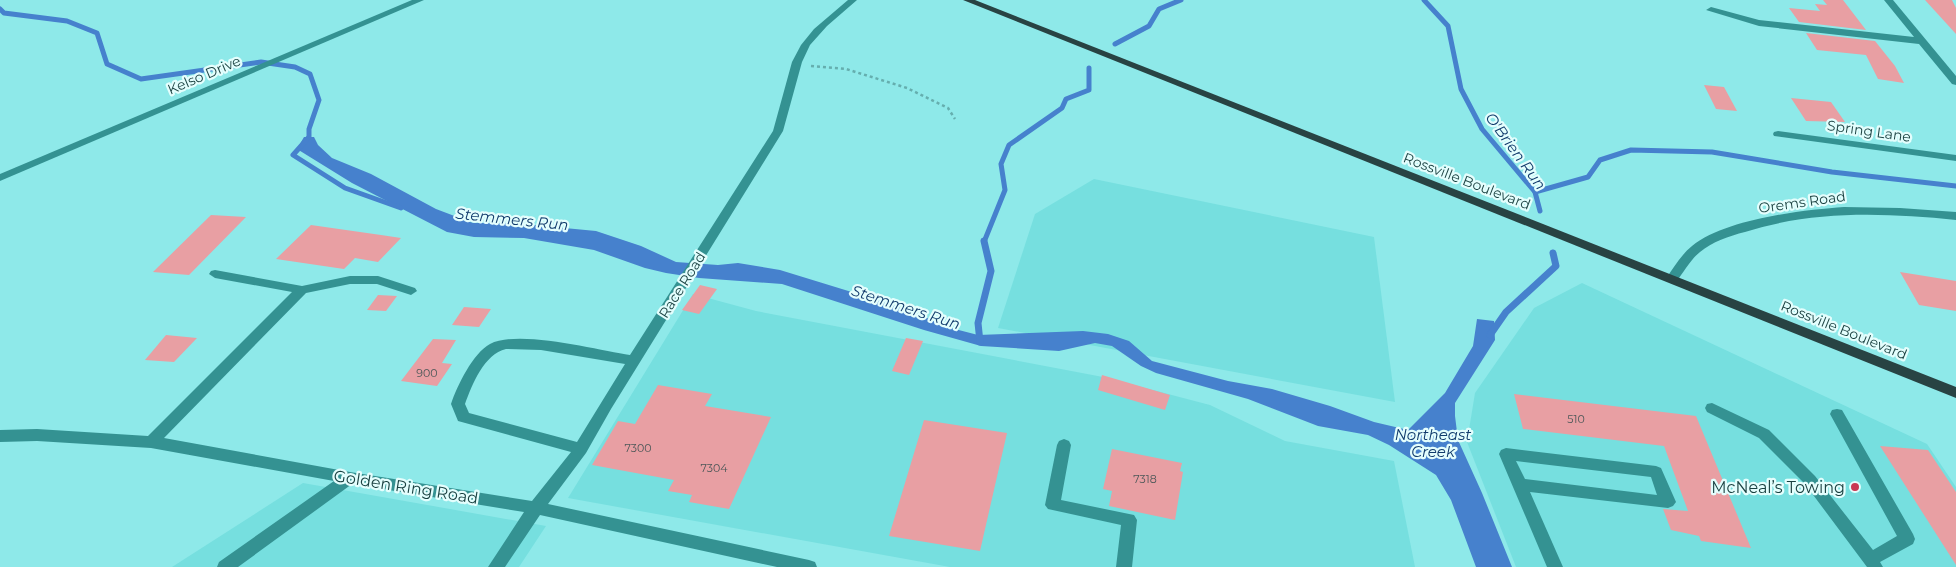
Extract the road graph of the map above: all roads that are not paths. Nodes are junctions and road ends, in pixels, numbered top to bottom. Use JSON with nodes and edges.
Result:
{"nodes":[{"id":1,"x":420,"y":0,"type":"edge"},
{"id":2,"x":853,"y":0,"type":"edge"},
{"id":3,"x":967,"y":0,"type":"edge"},
{"id":4,"x":1888,"y":0,"type":"edge"},
{"id":5,"x":1711,"y":10,"type":"dead end"},
{"id":6,"x":1922,"y":41,"type":"junction"},
{"id":7,"x":1956,"y":82,"type":"edge"},
{"id":8,"x":1778,"y":134,"type":"dead end"},
{"id":9,"x":1956,"y":158,"type":"edge"},
{"id":10,"x":0,"y":178,"type":"edge"},
{"id":11,"x":1956,"y":216,"type":"edge"},
{"id":12,"x":215,"y":274,"type":"dead end"},
{"id":13,"x":1672,"y":279,"type":"junction"},
{"id":14,"x":302,"y":290,"type":"junction"},
{"id":15,"x":411,"y":291,"type":"dead end"},
{"id":16,"x":635,"y":361,"type":"junction"},
{"id":17,"x":1956,"y":392,"type":"edge"},
{"id":18,"x":1712,"y":408,"type":"dead end"},
{"id":19,"x":1837,"y":414,"type":"dead end"},
{"id":20,"x":0,"y":436,"type":"edge"},
{"id":21,"x":152,"y":442,"type":"junction"},
{"id":22,"x":1064,"y":444,"type":"dead end"},
{"id":23,"x":581,"y":449,"type":"junction"},
{"id":24,"x":350,"y":478,"type":"junction"},
{"id":25,"x":1520,"y":485,"type":"junction"},
{"id":26,"x":536,"y":508,"type":"junction"},
{"id":27,"x":1873,"y":563,"type":"edge"},
{"id":28,"x":225,"y":567,"type":"edge"},
{"id":29,"x":496,"y":567,"type":"edge"},
{"id":30,"x":809,"y":567,"type":"edge"},
{"id":31,"x":1124,"y":567,"type":"edge"},
{"id":32,"x":1555,"y":567,"type":"edge"}],
"edges":[{"from":1,"to":10,"type":"street","name":"Kelso Drive"},
{"from":2,"to":16,"type":"street","name":"Race Road"},
{"from":3,"to":13,"type":"main road","name":"Rossville Boulevard"},
{"from":4,"to":6,"type":"street"},
{"from":5,"to":6,"type":"street"},
{"from":6,"to":7,"type":"street"},
{"from":8,"to":9,"type":"street","name":"Spring Lane"},
{"from":11,"to":13,"type":"street","name":"Orems Road"},
{"from":12,"to":14,"type":"street"},
{"from":13,"to":17,"type":"main road","name":"Rossville Boulevard"},
{"from":14,"to":15,"type":"street"},
{"from":14,"to":21,"type":"street"},
{"from":16,"to":23,"type":"street","name":"Race Road"},
{"from":16,"to":23,"type":"street"},
{"from":18,"to":27,"type":"street"},
{"from":19,"to":27,"type":"street"},
{"from":20,"to":21,"type":"street","name":"Golden Ring Road"},
{"from":21,"to":24,"type":"street","name":"Golden Ring Road"},
{"from":22,"to":31,"type":"street"},
{"from":23,"to":26,"type":"street","name":"Race Road"},
{"from":24,"to":26,"type":"street","name":"Golden Ring Road"},
{"from":24,"to":28,"type":"street"},
{"from":25,"to":25,"type":"street"},
{"from":25,"to":32,"type":"street"},
{"from":26,"to":29,"type":"street","name":"Race Road"},
{"from":26,"to":30,"type":"street","name":"Golden Ring Road"}]}
